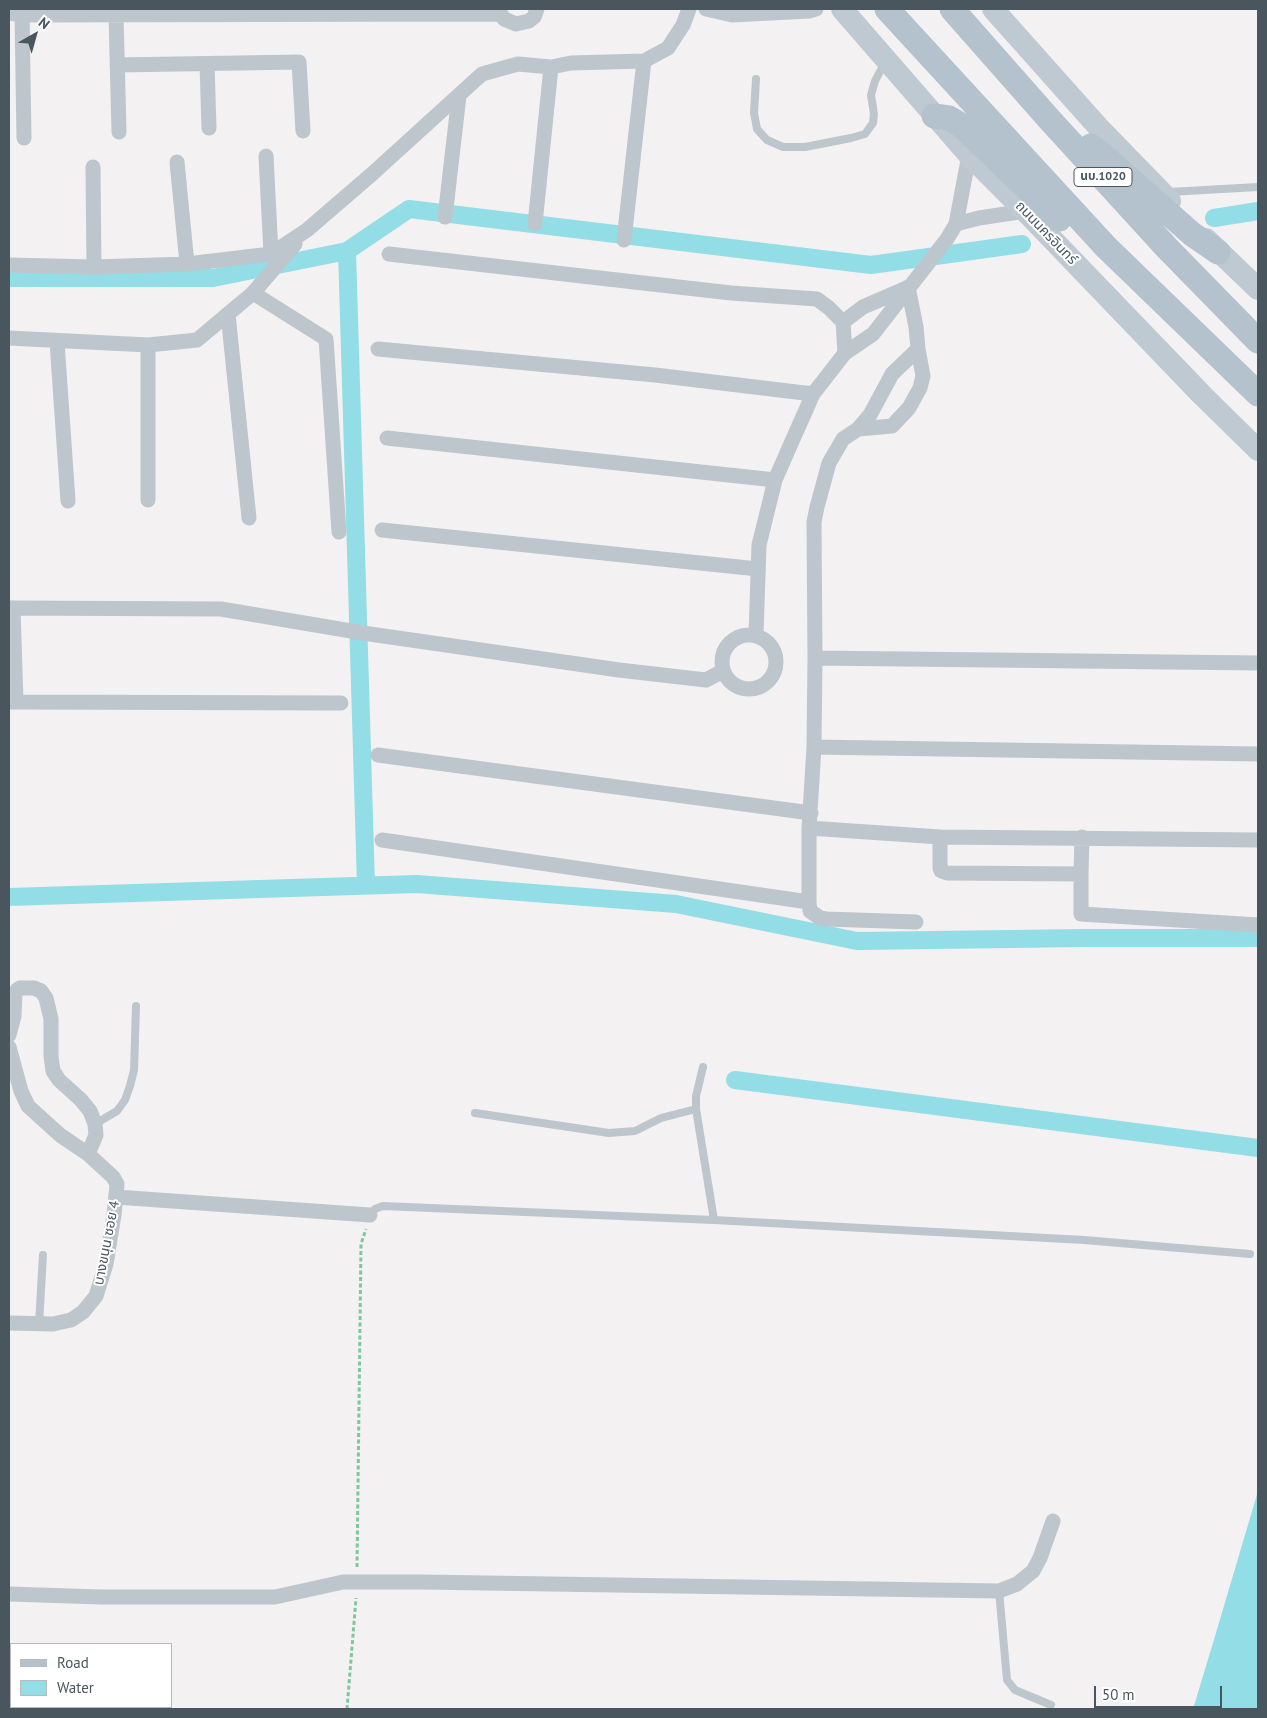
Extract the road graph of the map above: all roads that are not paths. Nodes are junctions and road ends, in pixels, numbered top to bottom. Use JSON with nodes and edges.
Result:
{"nodes":[{"id":1,"x":537,"y":9,"type":"edge"},
{"id":2,"x":689,"y":9,"type":"edge"},
{"id":3,"x":706,"y":9,"type":"edge"},
{"id":4,"x":816,"y":9,"type":"edge"},
{"id":5,"x":842,"y":9,"type":"edge"},
{"id":6,"x":887,"y":9,"type":"edge"},
{"id":7,"x":952,"y":9,"type":"edge"},
{"id":8,"x":993,"y":9,"type":"edge"},
{"id":9,"x":499,"y":11,"type":"edge"},
{"id":10,"x":61,"y":12,"type":"edge"},
{"id":11,"x":160,"y":12,"type":"edge"},
{"id":12,"x":258,"y":12,"type":"edge"},
{"id":13,"x":356,"y":12,"type":"edge"},
{"id":14,"x":15,"y":14,"type":"edge"},
{"id":15,"x":116,"y":15,"type":"junction"},
{"id":16,"x":644,"y":61,"type":"junction"},
{"id":17,"x":886,"y":61,"type":"junction"},
{"id":18,"x":15,"y":64,"type":"edge"},
{"id":19,"x":206,"y":64,"type":"junction"},
{"id":20,"x":117,"y":65,"type":"junction"},
{"id":21,"x":551,"y":67,"type":"junction"},
{"id":22,"x":756,"y":79,"type":"dead end"},
{"id":23,"x":459,"y":96,"type":"junction"},
{"id":24,"x":934,"y":116,"type":"junction"},
{"id":25,"x":1049,"y":119,"type":"junction"},
{"id":26,"x":209,"y":128,"type":"dead end"},
{"id":27,"x":303,"y":131,"type":"dead end"},
{"id":28,"x":119,"y":132,"type":"dead end"},
{"id":29,"x":24,"y":138,"type":"dead end"},
{"id":30,"x":969,"y":155,"type":"junction"},
{"id":31,"x":266,"y":156,"type":"dead end"},
{"id":32,"x":178,"y":162,"type":"dead end"},
{"id":33,"x":93,"y":166,"type":"dead end"},
{"id":34,"x":1258,"y":187,"type":"edge"},
{"id":35,"x":1162,"y":192,"type":"junction"},
{"id":36,"x":1026,"y":211,"type":"junction"},
{"id":37,"x":445,"y":217,"type":"dead end"},
{"id":38,"x":535,"y":224,"type":"dead end"},
{"id":39,"x":956,"y":224,"type":"junction"},
{"id":40,"x":307,"y":230,"type":"junction"},
{"id":41,"x":624,"y":240,"type":"dead end"},
{"id":42,"x":1106,"y":247,"type":"junction"},
{"id":43,"x":1218,"y":252,"type":"junction"},
{"id":44,"x":271,"y":254,"type":"junction"},
{"id":45,"x":389,"y":254,"type":"dead end"},
{"id":46,"x":188,"y":264,"type":"junction"},
{"id":47,"x":9,"y":265,"type":"edge"},
{"id":48,"x":94,"y":267,"type":"junction"},
{"id":49,"x":908,"y":287,"type":"junction"},
{"id":50,"x":1258,"y":289,"type":"edge"},
{"id":51,"x":253,"y":293,"type":"junction"},
{"id":52,"x":228,"y":314,"type":"junction"},
{"id":53,"x":843,"y":322,"type":"junction"},
{"id":54,"x":9,"y":338,"type":"edge"},
{"id":55,"x":1258,"y":341,"type":"edge"},
{"id":56,"x":57,"y":342,"type":"junction"},
{"id":57,"x":148,"y":345,"type":"junction"},
{"id":58,"x":918,"y":348,"type":"junction"},
{"id":59,"x":378,"y":349,"type":"dead end"},
{"id":60,"x":845,"y":353,"type":"junction"},
{"id":61,"x":813,"y":394,"type":"junction"},
{"id":62,"x":1258,"y":394,"type":"edge"},
{"id":63,"x":858,"y":429,"type":"junction"},
{"id":64,"x":387,"y":438,"type":"dead end"},
{"id":65,"x":1258,"y":450,"type":"edge"},
{"id":66,"x":775,"y":480,"type":"junction"},
{"id":67,"x":148,"y":500,"type":"dead end"},
{"id":68,"x":68,"y":501,"type":"dead end"},
{"id":69,"x":249,"y":518,"type":"dead end"},
{"id":70,"x":382,"y":530,"type":"dead end"},
{"id":71,"x":339,"y":532,"type":"dead end"},
{"id":72,"x":758,"y":569,"type":"junction"},
{"id":73,"x":11,"y":608,"type":"edge"},
{"id":74,"x":756,"y":635,"type":"junction"},
{"id":75,"x":815,"y":658,"type":"junction"},
{"id":76,"x":1258,"y":663,"type":"edge"},
{"id":77,"x":723,"y":672,"type":"junction"},
{"id":78,"x":12,"y":702,"type":"edge"},
{"id":79,"x":341,"y":703,"type":"dead end"},
{"id":80,"x":814,"y":747,"type":"junction"},
{"id":81,"x":1258,"y":754,"type":"edge"},
{"id":82,"x":378,"y":755,"type":"dead end"},
{"id":83,"x":810,"y":820,"type":"junction"},
{"id":84,"x":940,"y":836,"type":"junction"},
{"id":85,"x":1082,"y":837,"type":"junction"},
{"id":86,"x":382,"y":840,"type":"dead end"},
{"id":87,"x":1258,"y":840,"type":"edge"},
{"id":88,"x":1081,"y":874,"type":"junction"},
{"id":89,"x":809,"y":902,"type":"junction"},
{"id":90,"x":916,"y":922,"type":"dead end"},
{"id":91,"x":1258,"y":925,"type":"edge"},
{"id":92,"x":136,"y":1006,"type":"dead end"},
{"id":93,"x":9,"y":1035,"type":"edge"},
{"id":94,"x":9,"y":1047,"type":"edge"},
{"id":95,"x":703,"y":1067,"type":"dead end"},
{"id":96,"x":696,"y":1109,"type":"junction"},
{"id":97,"x":475,"y":1113,"type":"dead end"},
{"id":98,"x":95,"y":1124,"type":"junction"},
{"id":99,"x":88,"y":1154,"type":"junction"},
{"id":100,"x":116,"y":1197,"type":"junction"},
{"id":101,"x":370,"y":1215,"type":"joint"},
{"id":102,"x":714,"y":1220,"type":"junction"},
{"id":103,"x":1250,"y":1254,"type":"dead end"},
{"id":104,"x":43,"y":1255,"type":"dead end"},
{"id":105,"x":9,"y":1323,"type":"edge"},
{"id":106,"x":39,"y":1324,"type":"junction"},
{"id":107,"x":1053,"y":1521,"type":"dead end"},
{"id":108,"x":999,"y":1591,"type":"junction"},
{"id":109,"x":9,"y":1594,"type":"edge"},
{"id":110,"x":1051,"y":1704,"type":"dead end"}],
"edges":[{"from":1,"to":9,"type":"street"},
{"from":2,"to":16,"type":"street"},
{"from":3,"to":4,"type":"street"},
{"from":5,"to":17,"type":"main road","name":"ถนนนครอินทร์"},
{"from":6,"to":42,"type":"main road","number":"นบ.1020"},
{"from":7,"to":25,"type":"main road","number":"นบ.1020"},
{"from":8,"to":35,"type":"main road","number":"นบ.1020"},
{"from":9,"to":13,"type":"street"},
{"from":10,"to":14,"type":"street"},
{"from":10,"to":15,"type":"street"},
{"from":11,"to":12,"type":"street"},
{"from":11,"to":15,"type":"street"},
{"from":12,"to":13,"type":"street"},
{"from":14,"to":18,"type":"street"},
{"from":15,"to":20,"type":"street"},
{"from":16,"to":21,"type":"street"},
{"from":16,"to":41,"type":"street"},
{"from":17,"to":22,"type":"lane"},
{"from":17,"to":24,"type":"main road","name":"ถนนนครอินทร์"},
{"from":18,"to":29,"type":"street"},
{"from":19,"to":20,"type":"street"},
{"from":19,"to":26,"type":"street"},
{"from":19,"to":27,"type":"street"},
{"from":20,"to":28,"type":"street"},
{"from":21,"to":23,"type":"street"},
{"from":21,"to":38,"type":"street"},
{"from":23,"to":37,"type":"street"},
{"from":23,"to":40,"type":"street"},
{"from":24,"to":30,"type":"main road","name":"ถนนนครอินทร์"},
{"from":24,"to":42,"type":"main road"},
{"from":25,"to":43,"type":"main road"},
{"from":25,"to":55,"type":"main road","number":"นบ.1020"},
{"from":30,"to":36,"type":"main road","name":"ถนนนครอินทร์"},
{"from":30,"to":39,"type":"street"},
{"from":31,"to":44,"type":"street"},
{"from":32,"to":46,"type":"street"},
{"from":33,"to":48,"type":"street"},
{"from":34,"to":35,"type":"lane"},
{"from":35,"to":43,"type":"main road","number":"นบ.1020"},
{"from":36,"to":39,"type":"street"},
{"from":36,"to":65,"type":"main road","name":"ถนนนครอินทร์"},
{"from":39,"to":49,"type":"street"},
{"from":40,"to":44,"type":"street"},
{"from":40,"to":51,"type":"street"},
{"from":42,"to":62,"type":"main road","number":"นบ.1020"},
{"from":43,"to":50,"type":"main road","number":"นบ.1020"},
{"from":44,"to":46,"type":"street"},
{"from":45,"to":53,"type":"street"},
{"from":46,"to":48,"type":"street"},
{"from":47,"to":48,"type":"street"},
{"from":49,"to":53,"type":"street"},
{"from":49,"to":58,"type":"street"},
{"from":49,"to":60,"type":"street"},
{"from":51,"to":52,"type":"street"},
{"from":51,"to":71,"type":"street"},
{"from":52,"to":57,"type":"street"},
{"from":52,"to":69,"type":"street"},
{"from":53,"to":60,"type":"street"},
{"from":54,"to":56,"type":"street"},
{"from":56,"to":57,"type":"street"},
{"from":56,"to":68,"type":"street"},
{"from":57,"to":67,"type":"street"},
{"from":58,"to":63,"type":"street"},
{"from":58,"to":63,"type":"street"},
{"from":59,"to":61,"type":"street"},
{"from":60,"to":61,"type":"street"},
{"from":61,"to":66,"type":"street"},
{"from":63,"to":75,"type":"street"},
{"from":64,"to":66,"type":"street"},
{"from":66,"to":72,"type":"street"},
{"from":70,"to":72,"type":"street"},
{"from":72,"to":74,"type":"street"},
{"from":73,"to":77,"type":"street"},
{"from":73,"to":78,"type":"street"},
{"from":74,"to":77,"type":"street"},
{"from":74,"to":77,"type":"street"},
{"from":75,"to":76,"type":"street"},
{"from":75,"to":80,"type":"street"},
{"from":78,"to":79,"type":"street"},
{"from":80,"to":81,"type":"street"},
{"from":80,"to":83,"type":"street"},
{"from":82,"to":83,"type":"street"},
{"from":83,"to":84,"type":"street"},
{"from":83,"to":89,"type":"street"},
{"from":84,"to":85,"type":"street"},
{"from":84,"to":88,"type":"street"},
{"from":85,"to":87,"type":"street"},
{"from":85,"to":88,"type":"street"},
{"from":86,"to":89,"type":"street"},
{"from":88,"to":91,"type":"street"},
{"from":89,"to":90,"type":"street"},
{"from":92,"to":98,"type":"lane"},
{"from":93,"to":98,"type":"street"},
{"from":94,"to":99,"type":"street","name":"บางขนุน ซอย 4"},
{"from":95,"to":96,"type":"lane"},
{"from":96,"to":97,"type":"lane"},
{"from":96,"to":102,"type":"lane"},
{"from":98,"to":99,"type":"street"},
{"from":99,"to":100,"type":"street","name":"บางขนุน ซอย 4"},
{"from":100,"to":101,"type":"street"},
{"from":100,"to":106,"type":"street","name":"บางขนุน ซอย 4"},
{"from":101,"to":102,"type":"lane"},
{"from":102,"to":103,"type":"lane"},
{"from":104,"to":106,"type":"lane"},
{"from":105,"to":106,"type":"street","name":"บางขนุน ซอย 4"},
{"from":107,"to":108,"type":"street"},
{"from":108,"to":109,"type":"street"},
{"from":108,"to":110,"type":"lane"}]}
